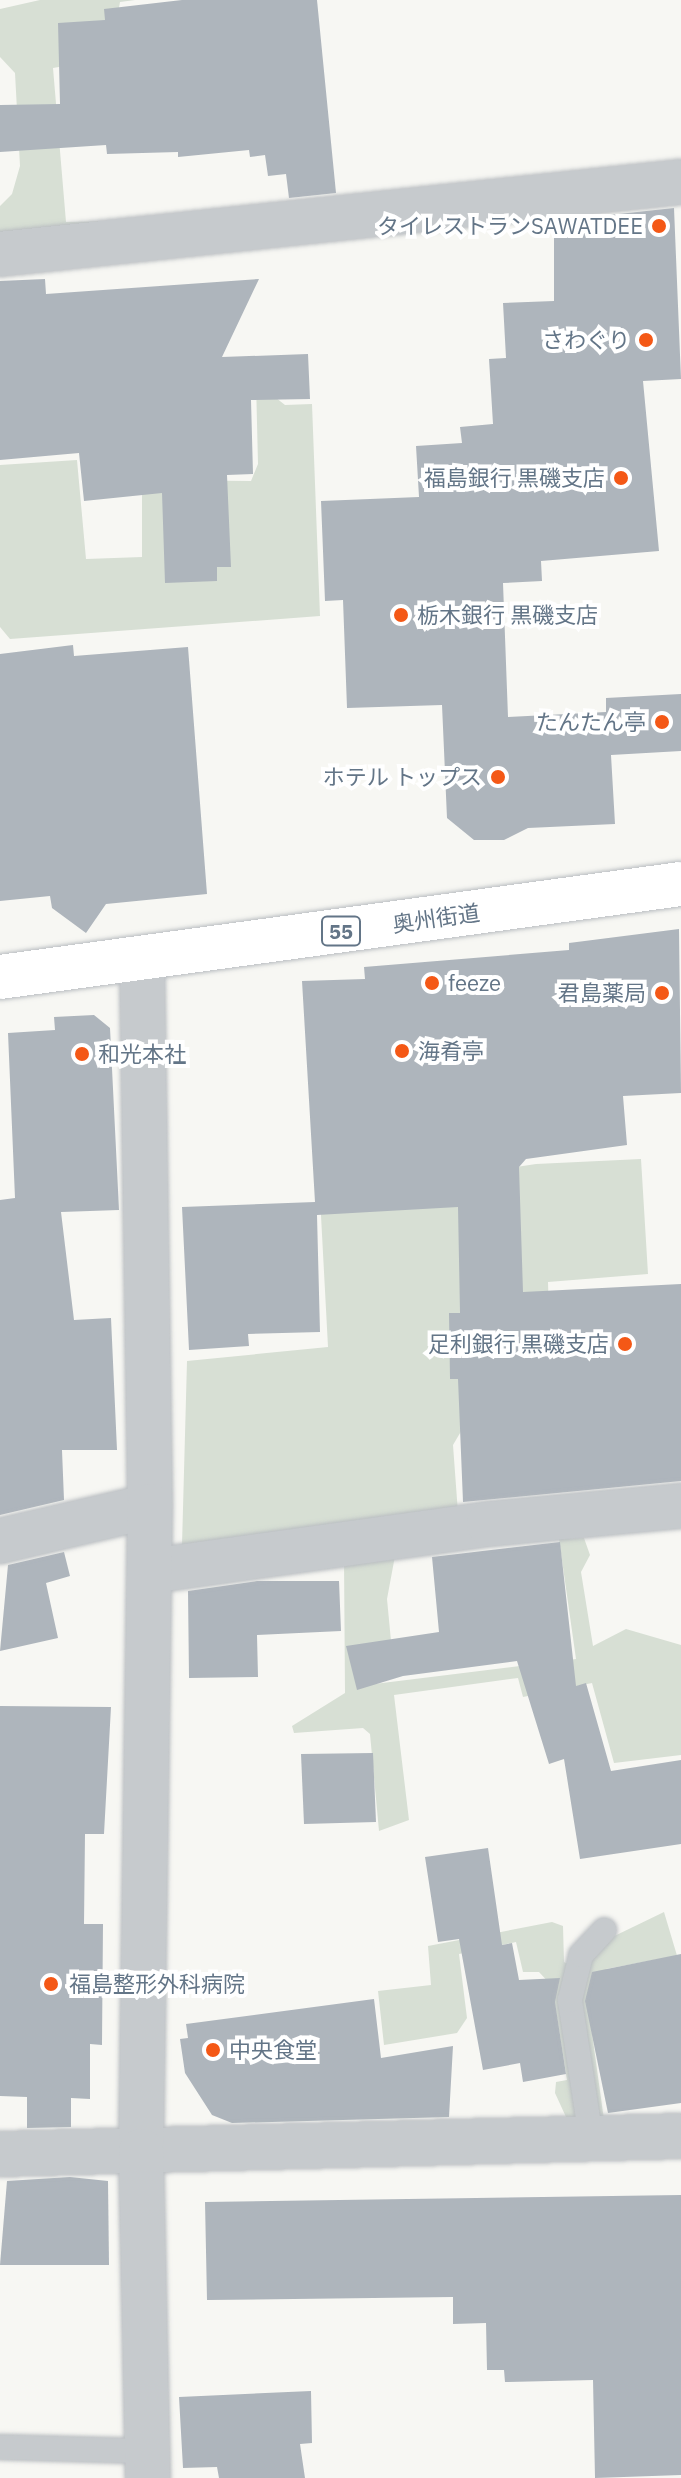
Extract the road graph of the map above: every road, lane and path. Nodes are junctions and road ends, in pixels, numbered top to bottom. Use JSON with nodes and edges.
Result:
{"nodes":[{"id":1,"x":681,"y":182,"type":"edge"},
{"id":2,"x":0,"y":254,"type":"edge"},
{"id":3,"x":681,"y":884,"type":"edge"},
{"id":4,"x":142,"y":958,"type":"junction"},
{"id":5,"x":0,"y":977,"type":"edge"},
{"id":6,"x":150,"y":1506,"type":"junction"},
{"id":7,"x":681,"y":1506,"type":"edge"},
{"id":8,"x":0,"y":1541,"type":"edge"},
{"id":9,"x":150,"y":1571,"type":"junction"},
{"id":10,"x":604,"y":1930,"type":"dead end"},
{"id":11,"x":681,"y":2136,"type":"edge"},
{"id":12,"x":591,"y":2138,"type":"junction"},
{"id":13,"x":141,"y":2151,"type":"junction"},
{"id":14,"x":0,"y":2154,"type":"edge"},
{"id":15,"x":0,"y":2447,"type":"edge"},
{"id":16,"x":147,"y":2464,"type":"edge"}],
"edges":[{"from":1,"to":2,"type":"street"},
{"from":3,"to":4,"type":"main road","name":"奥州街道","number":"55"},
{"from":4,"to":5,"type":"main road","name":"奥州街道","number":"55"},
{"from":4,"to":6,"type":"street"},
{"from":6,"to":8,"type":"street"},
{"from":6,"to":9,"type":"street"},
{"from":7,"to":9,"type":"street"},
{"from":9,"to":13,"type":"street"},
{"from":10,"to":12,"type":"lane"},
{"from":11,"to":12,"type":"street"},
{"from":12,"to":13,"type":"street"},
{"from":13,"to":14,"type":"street"},
{"from":13,"to":16,"type":"street"},
{"from":15,"to":16,"type":"lane"}]}
